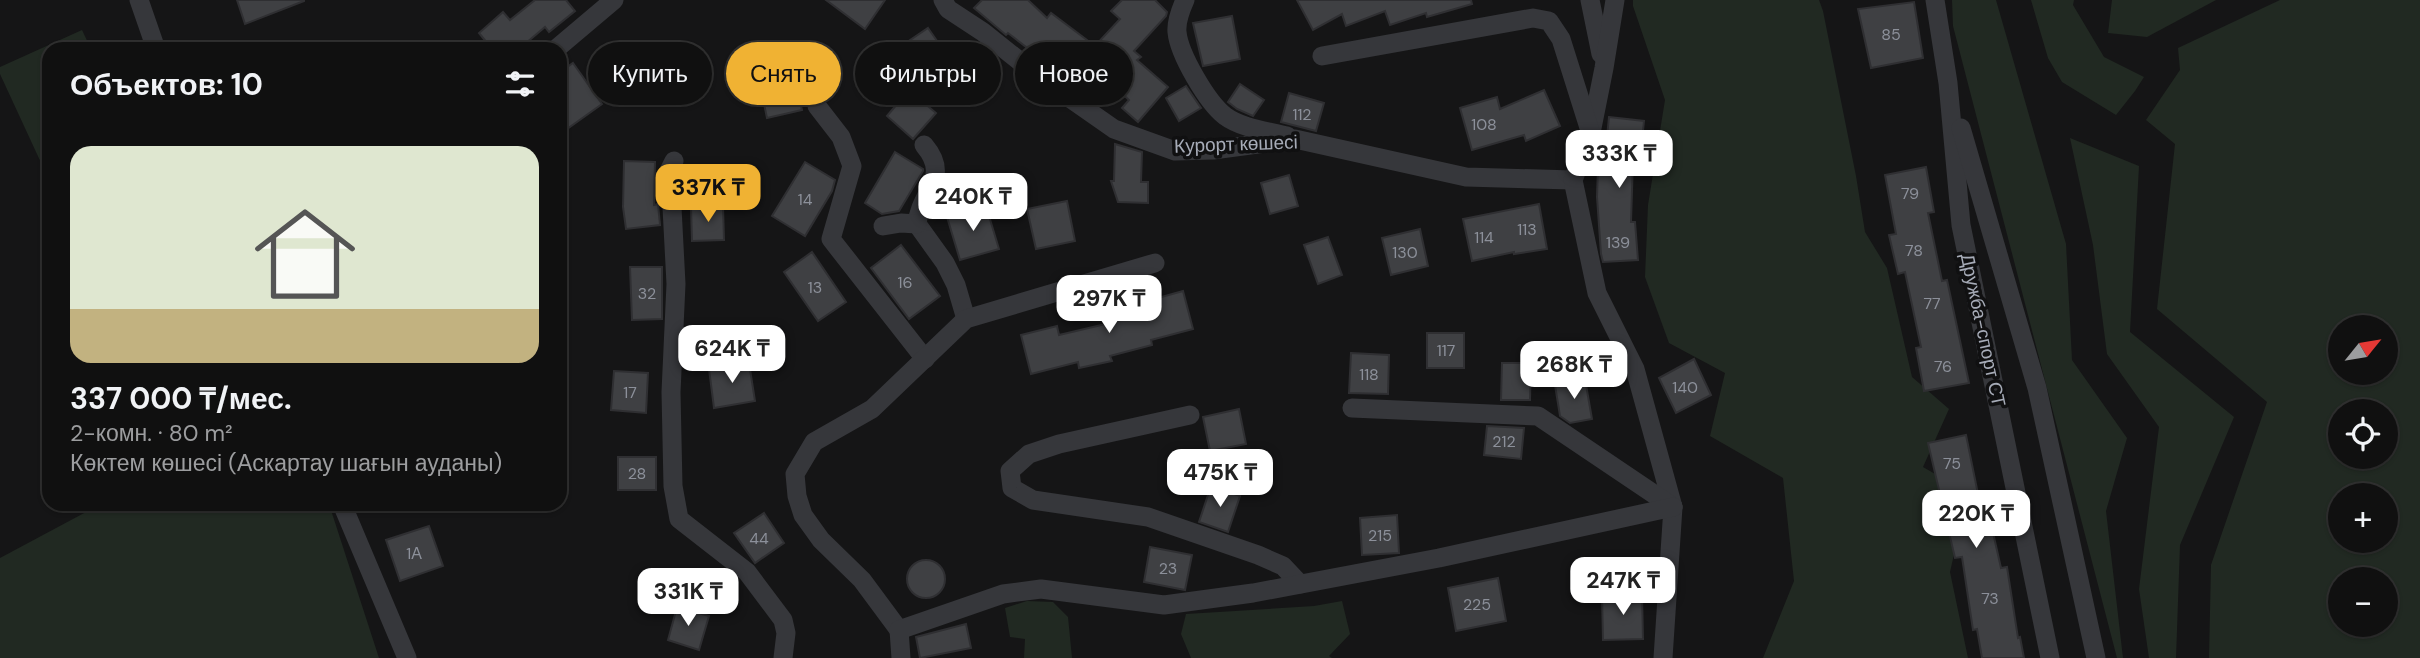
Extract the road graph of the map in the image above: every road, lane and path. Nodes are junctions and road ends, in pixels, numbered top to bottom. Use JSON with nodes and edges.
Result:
{"nodes":[{"id":1,"x":139,"y":0,"type":"edge"},
{"id":2,"x":614,"y":0,"type":"edge"},
{"id":3,"x":943,"y":0,"type":"edge"},
{"id":4,"x":1185,"y":0,"type":"edge"},
{"id":5,"x":1590,"y":0,"type":"edge"},
{"id":6,"x":1615,"y":0,"type":"edge"},
{"id":7,"x":1935,"y":0,"type":"edge"},
{"id":8,"x":154,"y":42,"type":"edge"},
{"id":9,"x":564,"y":42,"type":"edge"},
{"id":10,"x":1322,"y":55,"type":"dead end"},
{"id":11,"x":1604,"y":68,"type":"junction"},
{"id":12,"x":1948,"y":83,"type":"junction"},
{"id":13,"x":817,"y":106,"type":"dead end"},
{"id":14,"x":1591,"y":133,"type":"junction"},
{"id":15,"x":1294,"y":139,"type":"junction"},
{"id":16,"x":924,"y":145,"type":"dead end"},
{"id":17,"x":674,"y":161,"type":"dead end"},
{"id":18,"x":1573,"y":180,"type":"junction"},
{"id":19,"x":917,"y":224,"type":"junction"},
{"id":20,"x":883,"y":226,"type":"dead end"},
{"id":21,"x":1155,"y":263,"type":"dead end"},
{"id":22,"x":966,"y":319,"type":"junction"},
{"id":23,"x":925,"y":359,"type":"junction"},
{"id":24,"x":1352,"y":408,"type":"dead end"},
{"id":25,"x":1190,"y":415,"type":"dead end"},
{"id":26,"x":1673,"y":506,"type":"junction"},
{"id":27,"x":345,"y":511,"type":"edge"},
{"id":28,"x":1300,"y":584,"type":"junction"},
{"id":29,"x":899,"y":630,"type":"junction"},
{"id":30,"x":407,"y":658,"type":"edge"},
{"id":31,"x":783,"y":658,"type":"edge"},
{"id":32,"x":901,"y":658,"type":"edge"},
{"id":33,"x":1663,"y":658,"type":"edge"},
{"id":34,"x":2050,"y":658,"type":"edge"},
{"id":35,"x":2096,"y":658,"type":"edge"}],
"edges":[{"from":1,"to":8,"type":"street"},
{"from":2,"to":9,"type":"street"},
{"from":3,"to":15,"type":"street","name":"Курорт көшесі"},
{"from":4,"to":15,"type":"street"},
{"from":5,"to":11,"type":"street"},
{"from":6,"to":11,"type":"street"},
{"from":7,"to":12,"type":"street","name":"Дружба-спорт СТ"},
{"from":10,"to":14,"type":"street"},
{"from":11,"to":14,"type":"street"},
{"from":12,"to":34,"type":"street","name":"Дружба-спорт СТ"},
{"from":12,"to":35,"type":"street"},
{"from":13,"to":23,"type":"street"},
{"from":14,"to":18,"type":"street"},
{"from":15,"to":18,"type":"street","name":"Курорт көшесі"},
{"from":16,"to":19,"type":"street"},
{"from":17,"to":31,"type":"street"},
{"from":18,"to":26,"type":"street"},
{"from":19,"to":20,"type":"street"},
{"from":19,"to":22,"type":"street"},
{"from":21,"to":22,"type":"street"},
{"from":22,"to":23,"type":"street"},
{"from":23,"to":29,"type":"street"},
{"from":24,"to":26,"type":"street"},
{"from":25,"to":28,"type":"street"},
{"from":26,"to":28,"type":"street"},
{"from":26,"to":33,"type":"street"},
{"from":27,"to":30,"type":"street"},
{"from":28,"to":29,"type":"street"},
{"from":29,"to":32,"type":"street"}]}
